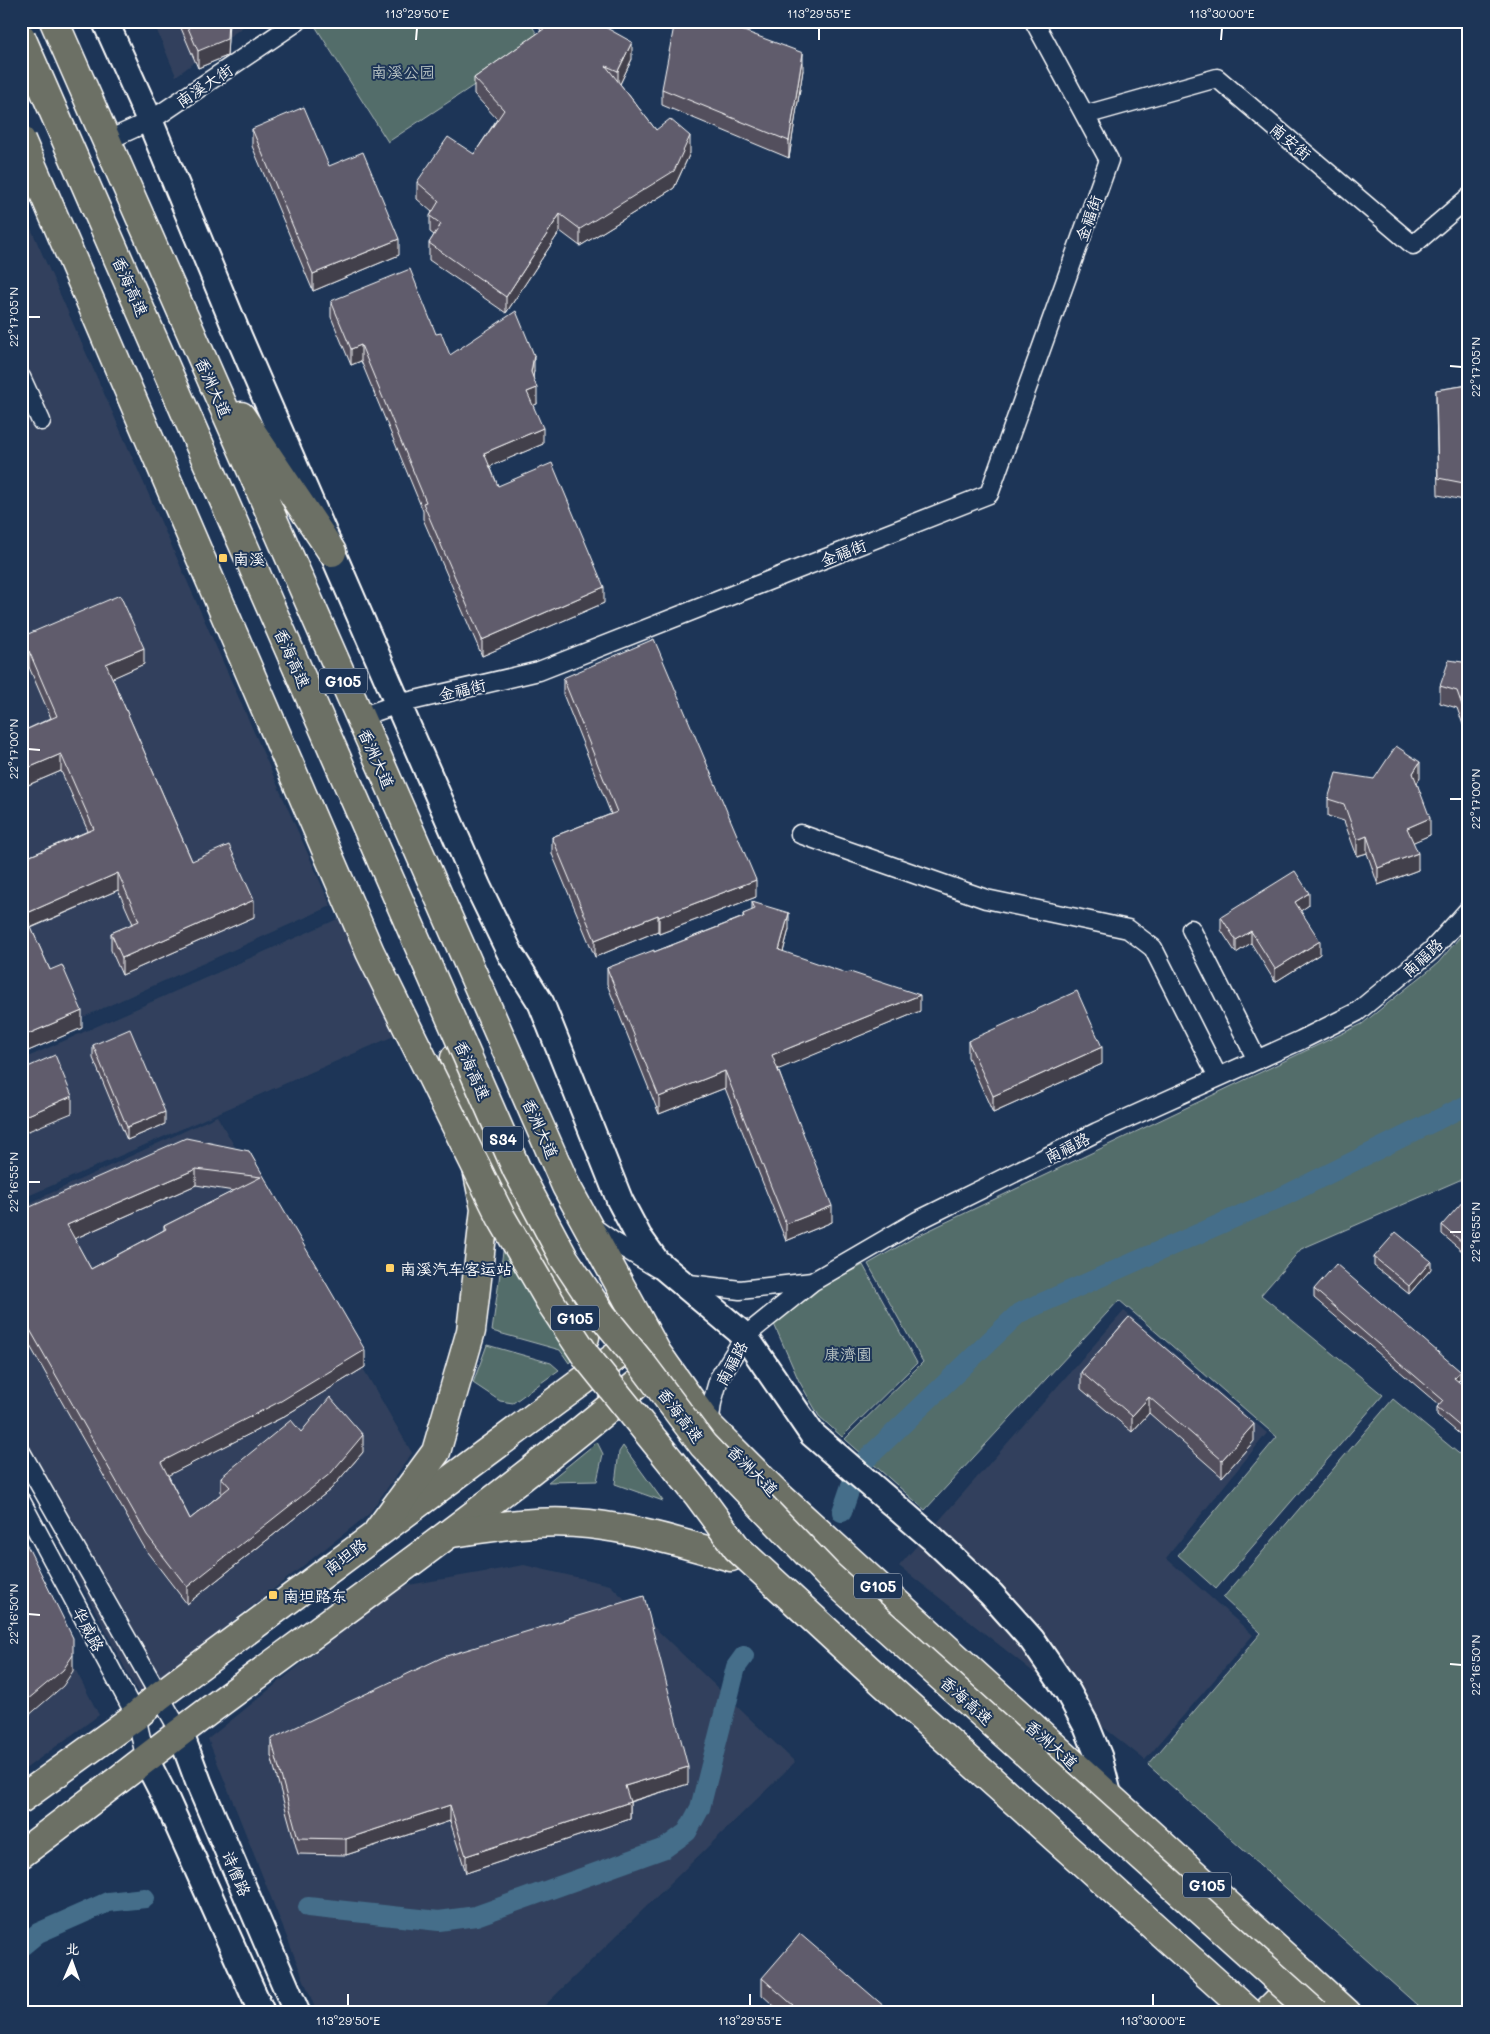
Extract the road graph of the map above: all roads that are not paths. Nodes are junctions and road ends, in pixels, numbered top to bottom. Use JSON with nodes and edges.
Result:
{"nodes":[{"id":1,"x":54,"y":21,"type":"edge"},
{"id":2,"x":105,"y":21,"type":"edge"},
{"id":3,"x":298,"y":21,"type":"edge"},
{"id":4,"x":1034,"y":21,"type":"edge"},
{"id":5,"x":21,"y":36,"type":"edge"},
{"id":6,"x":21,"y":59,"type":"edge"},
{"id":7,"x":1085,"y":115,"type":"junction"},
{"id":8,"x":150,"y":121,"type":"junction"},
{"id":9,"x":21,"y":140,"type":"edge"},
{"id":10,"x":106,"y":141,"type":"junction"},
{"id":11,"x":1469,"y":197,"type":"edge"},
{"id":12,"x":201,"y":357,"type":"junction"},
{"id":13,"x":21,"y":377,"type":"edge"},
{"id":14,"x":40,"y":421,"type":"dead end"},
{"id":15,"x":332,"y":552,"type":"junction"},
{"id":16,"x":398,"y":704,"type":"junction"},
{"id":17,"x":360,"y":718,"type":"junction"},
{"id":18,"x":800,"y":834,"type":"dead end"},
{"id":19,"x":1469,"y":909,"type":"edge"},
{"id":20,"x":1191,"y":929,"type":"dead end"},
{"id":21,"x":455,"y":1058,"type":"junction"},
{"id":22,"x":1257,"y":1060,"type":"junction"},
{"id":23,"x":1218,"y":1077,"type":"junction"},
{"id":24,"x":584,"y":1220,"type":"junction"},
{"id":25,"x":812,"y":1282,"type":"junction"},
{"id":26,"x":681,"y":1283,"type":"junction"},
{"id":27,"x":646,"y":1334,"type":"junction"},
{"id":28,"x":745,"y":1336,"type":"junction"},
{"id":29,"x":663,"y":1362,"type":"junction"},
{"id":30,"x":601,"y":1368,"type":"junction"},
{"id":31,"x":619,"y":1400,"type":"junction"},
{"id":32,"x":710,"y":1426,"type":"junction"},
{"id":33,"x":21,"y":1452,"type":"edge"},
{"id":34,"x":21,"y":1502,"type":"edge"},
{"id":35,"x":378,"y":1531,"type":"junction"},
{"id":36,"x":452,"y":1533,"type":"junction"},
{"id":37,"x":731,"y":1557,"type":"junction"},
{"id":38,"x":159,"y":1696,"type":"junction"},
{"id":39,"x":136,"y":1716,"type":"junction"},
{"id":40,"x":180,"y":1732,"type":"junction"},
{"id":41,"x":146,"y":1760,"type":"junction"},
{"id":42,"x":1109,"y":1796,"type":"junction"},
{"id":43,"x":21,"y":1799,"type":"edge"},
{"id":44,"x":21,"y":1854,"type":"edge"},
{"id":45,"x":1305,"y":1974,"type":"junction"},
{"id":46,"x":262,"y":2013,"type":"edge"},
{"id":47,"x":297,"y":2013,"type":"edge"},
{"id":48,"x":1231,"y":2013,"type":"edge"},
{"id":49,"x":1250,"y":2013,"type":"edge"},
{"id":50,"x":1266,"y":2013,"type":"edge"},
{"id":51,"x":1316,"y":2013,"type":"edge"},
{"id":52,"x":1347,"y":2013,"type":"edge"}],
"edges":[{"from":1,"to":10,"type":"main road","name":"香洲大道","number":"G105"},
{"from":2,"to":8,"type":"street"},
{"from":3,"to":8,"type":"street","name":"南溪大街"},
{"from":4,"to":7,"type":"street"},
{"from":5,"to":51,"type":"main road","name":"香海高速","number":"S34","bridge":true},
{"from":6,"to":21,"type":"main road","number":"G105"},
{"from":7,"to":11,"type":"street","name":"南安街"},
{"from":7,"to":16,"type":"street","name":"金福街"},
{"from":8,"to":10,"type":"street","name":"南溪大街"},
{"from":8,"to":15,"type":"street"},
{"from":9,"to":49,"type":"main road","number":"S34","bridge":true},
{"from":10,"to":12,"type":"main road","name":"香洲大道","number":"G105"},
{"from":12,"to":15,"type":"main road"},
{"from":12,"to":17,"type":"main road","name":"香洲大道","number":"G105"},
{"from":13,"to":14,"type":"street"},
{"from":15,"to":16,"type":"street"},
{"from":16,"to":17,"type":"street","name":"金福街"},
{"from":16,"to":26,"type":"street"},
{"from":17,"to":24,"type":"main road","name":"香洲大道","number":"G105"},
{"from":18,"to":23,"type":"street"},
{"from":19,"to":22,"type":"street","name":"南福路"},
{"from":20,"to":22,"type":"street"},
{"from":21,"to":30,"type":"main road","number":"G105"},
{"from":21,"to":35,"type":"main road"},
{"from":22,"to":23,"type":"street","name":"南福路"},
{"from":23,"to":25,"type":"street","name":"南福路"},
{"from":24,"to":26,"type":"street"},
{"from":24,"to":27,"type":"main road","name":"香洲大道","number":"G105"},
{"from":25,"to":26,"type":"street"},
{"from":25,"to":28,"type":"street","name":"南福路"},
{"from":26,"to":28,"type":"street"},
{"from":27,"to":29,"type":"main road","name":"香洲大道","number":"G105"},
{"from":27,"to":30,"type":"main road","name":"南坦路"},
{"from":28,"to":32,"type":"street","name":"南福路"},
{"from":28,"to":42,"type":"street"},
{"from":29,"to":31,"type":"main road"},
{"from":29,"to":32,"type":"main road","name":"香洲大道","number":"G105"},
{"from":30,"to":31,"type":"main road","number":"G105"},
{"from":30,"to":35,"type":"main road","name":"南坦路"},
{"from":31,"to":36,"type":"main road"},
{"from":31,"to":37,"type":"main road","number":"G105"},
{"from":32,"to":42,"type":"main road","name":"香洲大道","number":"G105"},
{"from":33,"to":38,"type":"street"},
{"from":34,"to":39,"type":"street","name":"华威路"},
{"from":35,"to":38,"type":"main road","name":"南坦路"},
{"from":36,"to":37,"type":"main road"},
{"from":36,"to":40,"type":"main road"},
{"from":37,"to":48,"type":"main road","number":"G105"},
{"from":38,"to":39,"type":"main road","name":"南坦路"},
{"from":38,"to":40,"type":"street"},
{"from":39,"to":41,"type":"street","name":"华威路"},
{"from":39,"to":43,"type":"main road","name":"南坦路"},
{"from":40,"to":41,"type":"main road"},
{"from":40,"to":47,"type":"street","name":"诗僧路"},
{"from":41,"to":44,"type":"main road"},
{"from":41,"to":46,"type":"street","name":"诗僧路"},
{"from":42,"to":45,"type":"main road","name":"香洲大道","number":"G105"},
{"from":45,"to":50,"type":"main road"},
{"from":45,"to":52,"type":"main road","name":"香洲大道","number":"G105"}]}
